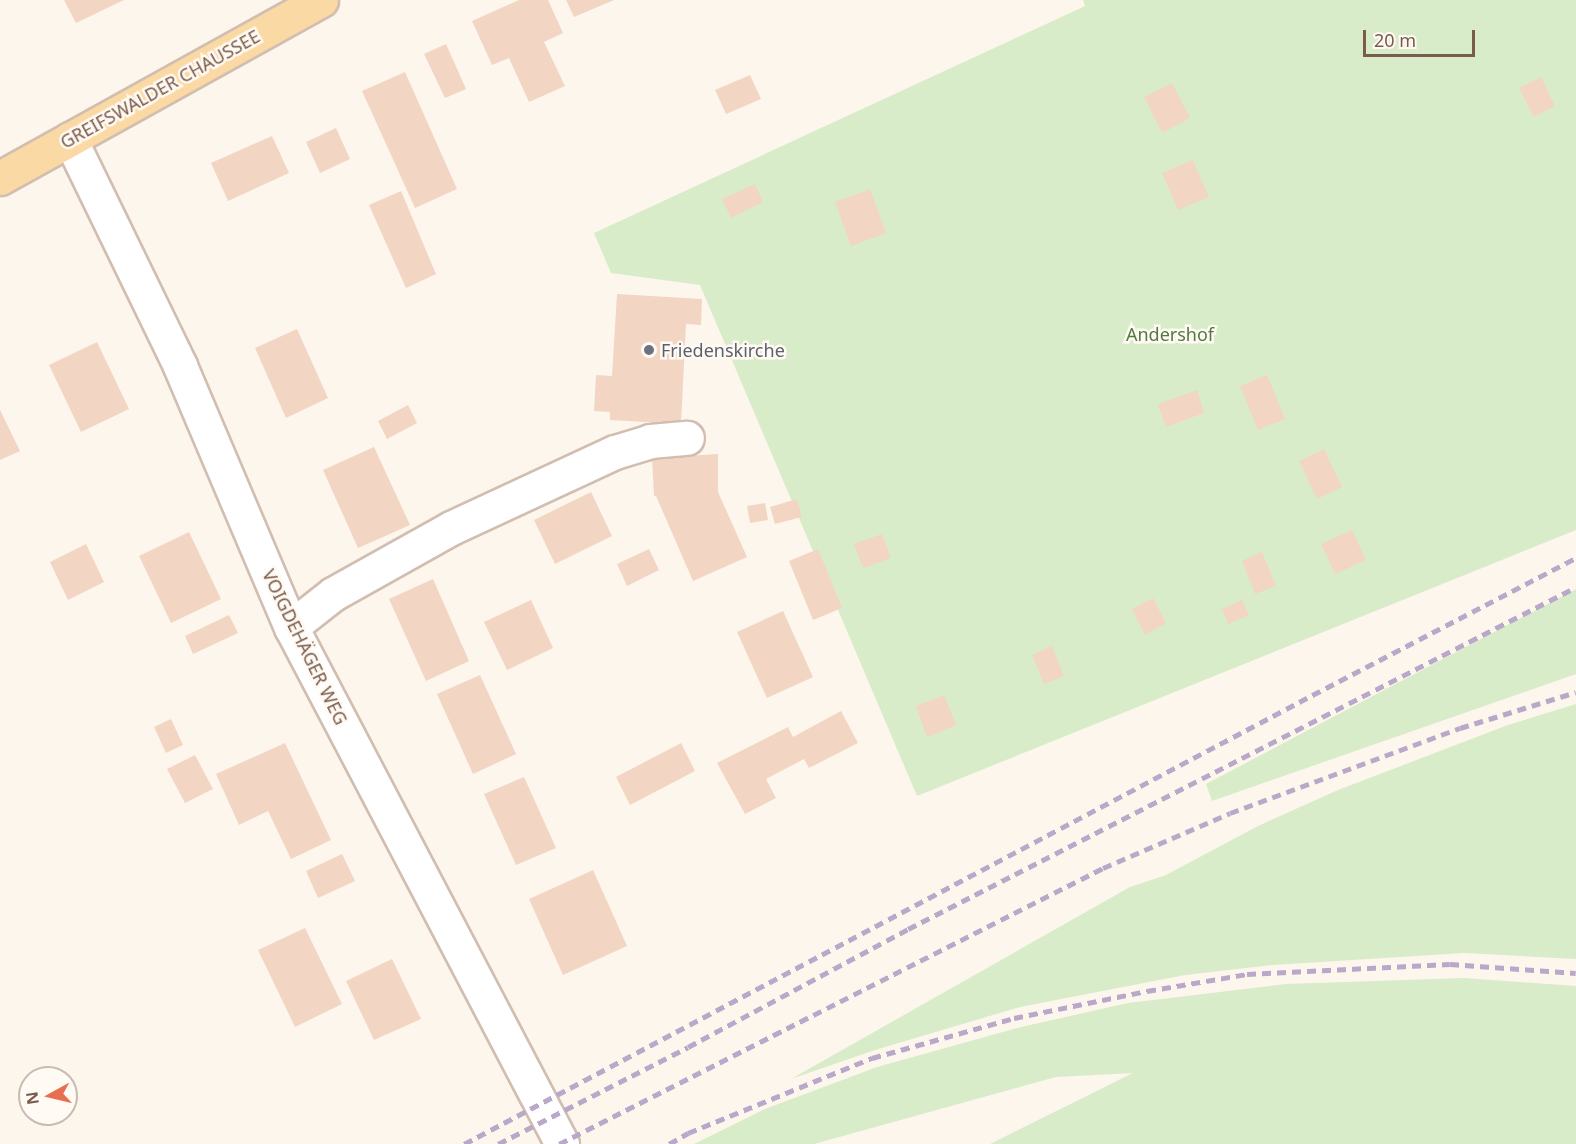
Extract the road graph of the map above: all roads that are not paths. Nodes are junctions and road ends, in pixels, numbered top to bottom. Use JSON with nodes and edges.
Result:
{"nodes":[{"id":1,"x":321,"y":0,"type":"edge"},
{"id":2,"x":70,"y":139,"type":"junction"},
{"id":3,"x":0,"y":178,"type":"edge"},
{"id":4,"x":687,"y":438,"type":"dead end"},
{"id":5,"x":291,"y":627,"type":"junction"},
{"id":6,"x":562,"y":1144,"type":"edge"}],
"edges":[{"from":1,"to":2,"type":"main road","name":"GREIFSWALDER CHAUSSEE"},
{"from":2,"to":3,"type":"main road","name":"GREIFSWALDER CHAUSSEE"},
{"from":2,"to":5,"type":"street","name":"VOIGDEHÄGER WEG"},
{"from":4,"to":5,"type":"street"},
{"from":5,"to":6,"type":"street","name":"VOIGDEHÄGER WEG"}]}
